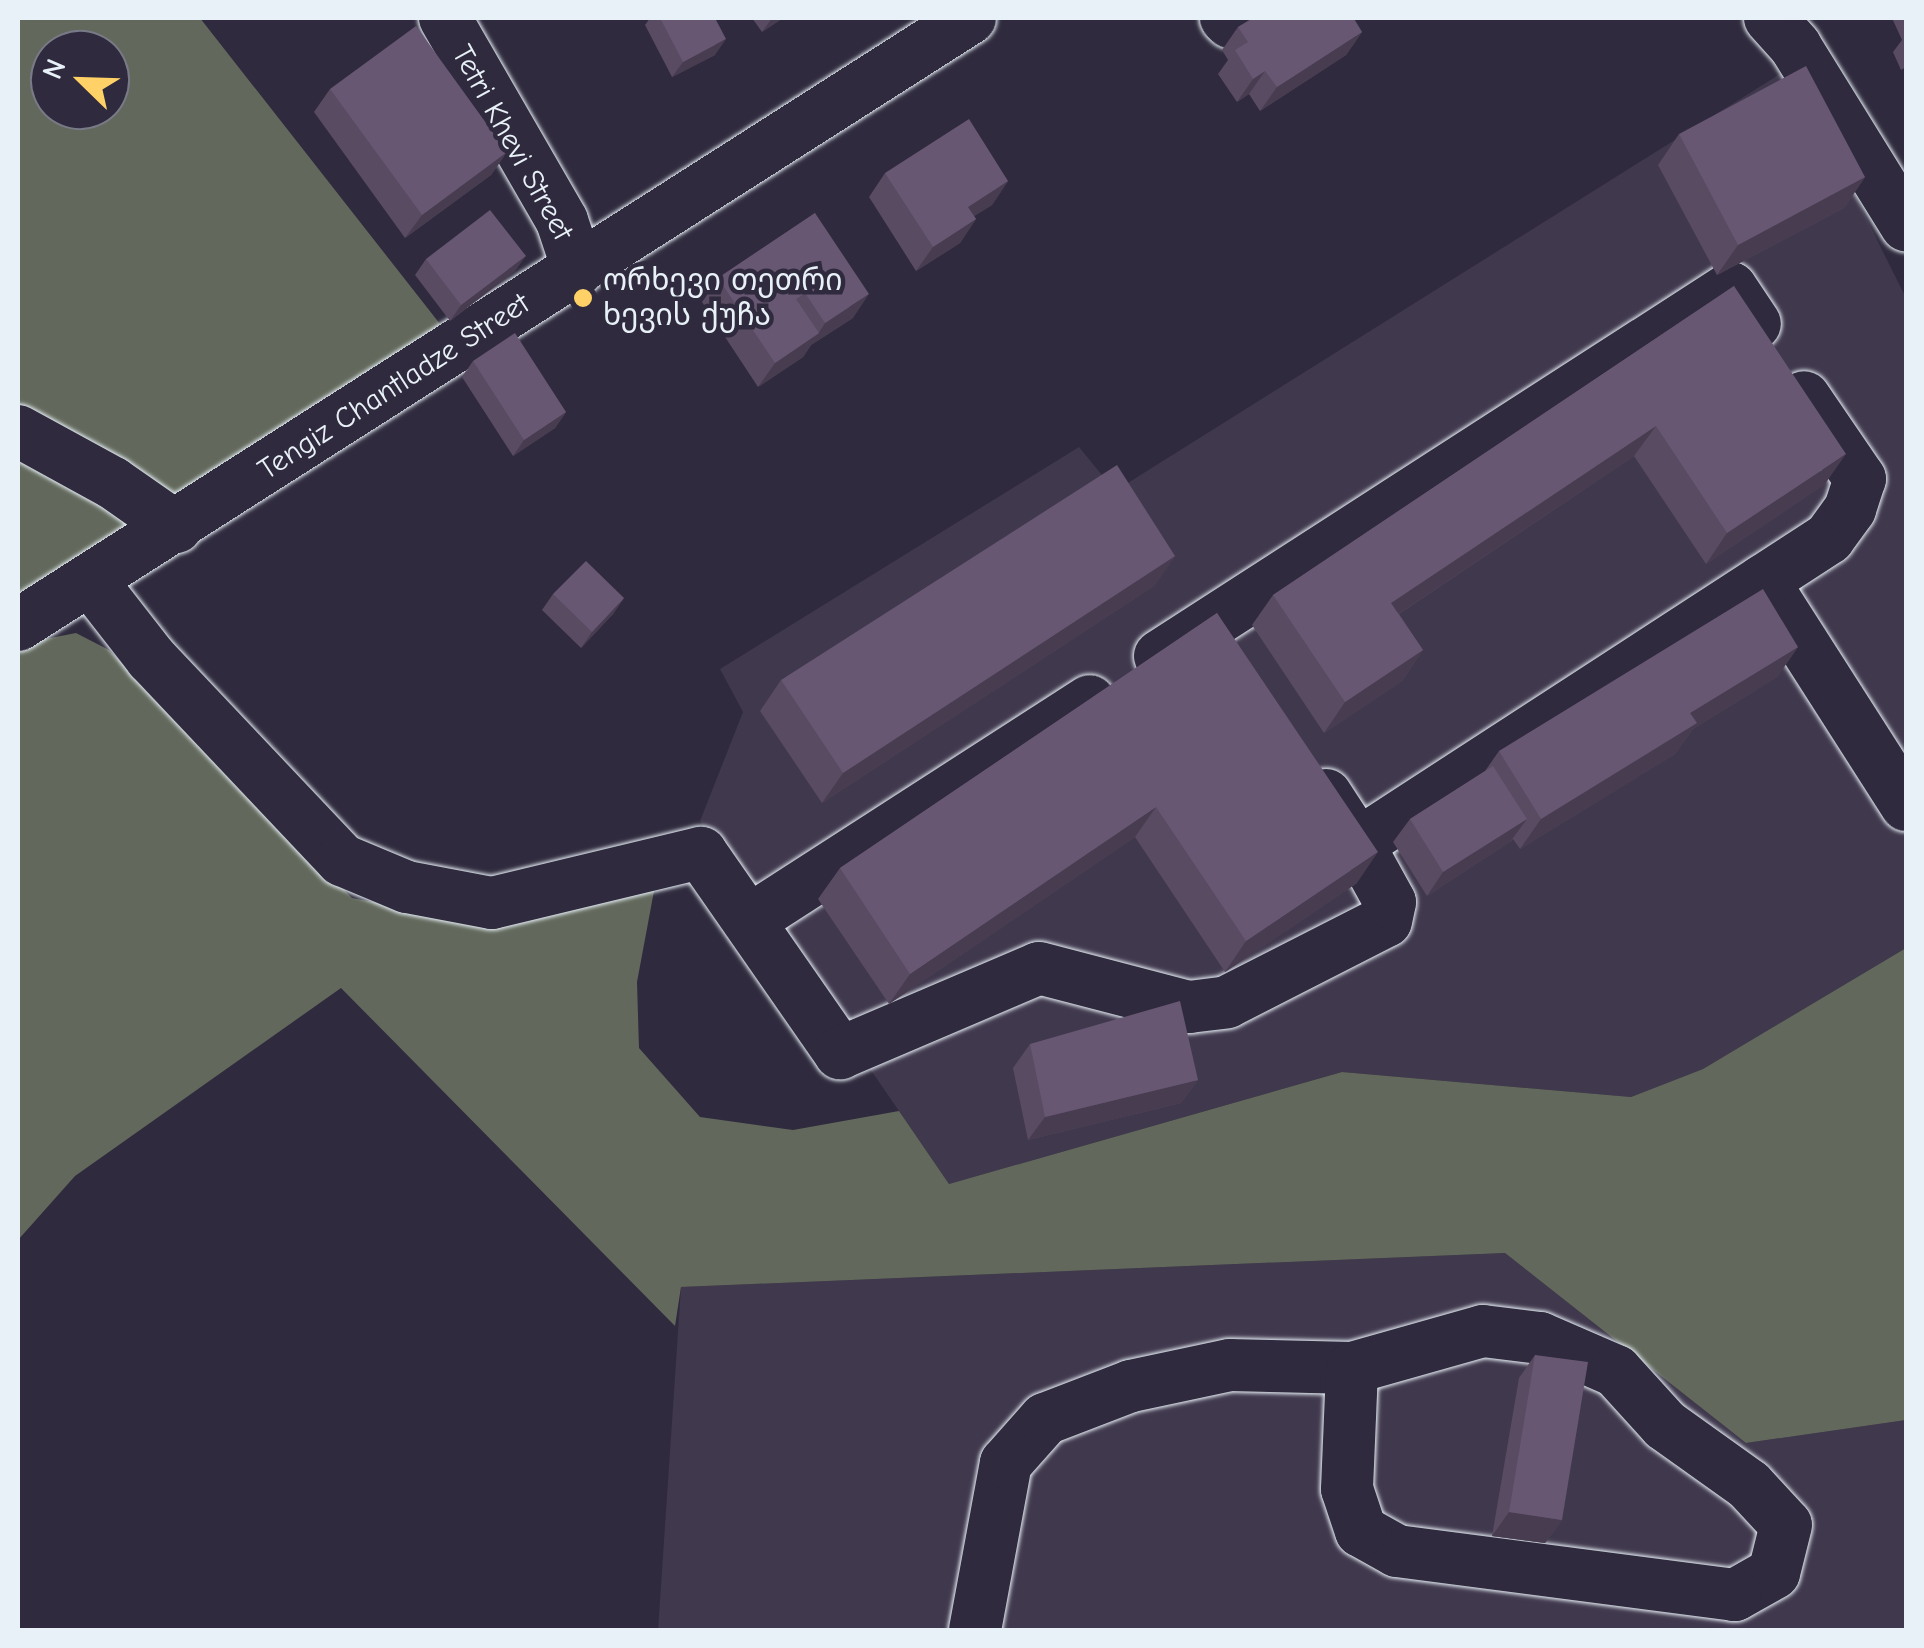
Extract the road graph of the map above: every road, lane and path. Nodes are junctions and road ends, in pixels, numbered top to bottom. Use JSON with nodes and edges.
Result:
{"nodes":[{"id":1,"x":445,"y":18,"type":"edge"},
{"id":2,"x":970,"y":18,"type":"edge"},
{"id":3,"x":1770,"y":18,"type":"edge"},
{"id":4,"x":1906,"y":224,"type":"edge"},
{"id":5,"x":578,"y":269,"type":"junction"},
{"id":6,"x":18,"y":432,"type":"edge"},
{"id":7,"x":176,"y":527,"type":"junction"},
{"id":8,"x":91,"y":580,"type":"junction"},
{"id":9,"x":1762,"y":581,"type":"junction"},
{"id":10,"x":1211,"y":623,"type":"junction"},
{"id":11,"x":18,"y":625,"type":"edge"},
{"id":12,"x":1243,"y":670,"type":"edge"},
{"id":13,"x":1295,"y":749,"type":"edge"},
{"id":14,"x":1906,"y":805,"type":"edge"},
{"id":15,"x":1358,"y":844,"type":"junction"},
{"id":16,"x":750,"y":920,"type":"junction"},
{"id":17,"x":1352,"y":1368,"type":"junction"},
{"id":18,"x":975,"y":1630,"type":"edge"}],
"edges":[{"from":1,"to":5,"type":"street","name":"Tetri Khevi Street"},
{"from":2,"to":5,"type":"street","name":"Tengiz Chantladze Street"},
{"from":3,"to":4,"type":"street"},
{"from":5,"to":7,"type":"street","name":"Tengiz Chantladze Street"},
{"from":6,"to":7,"type":"street"},
{"from":7,"to":8,"type":"street","name":"Tengiz Chantladze Street"},
{"from":8,"to":11,"type":"street","name":"Tengiz Chantladze Street"},
{"from":8,"to":16,"type":"street"},
{"from":9,"to":10,"type":"street"},
{"from":9,"to":14,"type":"street"},
{"from":9,"to":15,"type":"street"},
{"from":10,"to":12,"type":"street"},
{"from":10,"to":16,"type":"street"},
{"from":13,"to":15,"type":"street"},
{"from":15,"to":16,"type":"street"},
{"from":17,"to":17,"type":"street"},
{"from":17,"to":18,"type":"street"}]}
